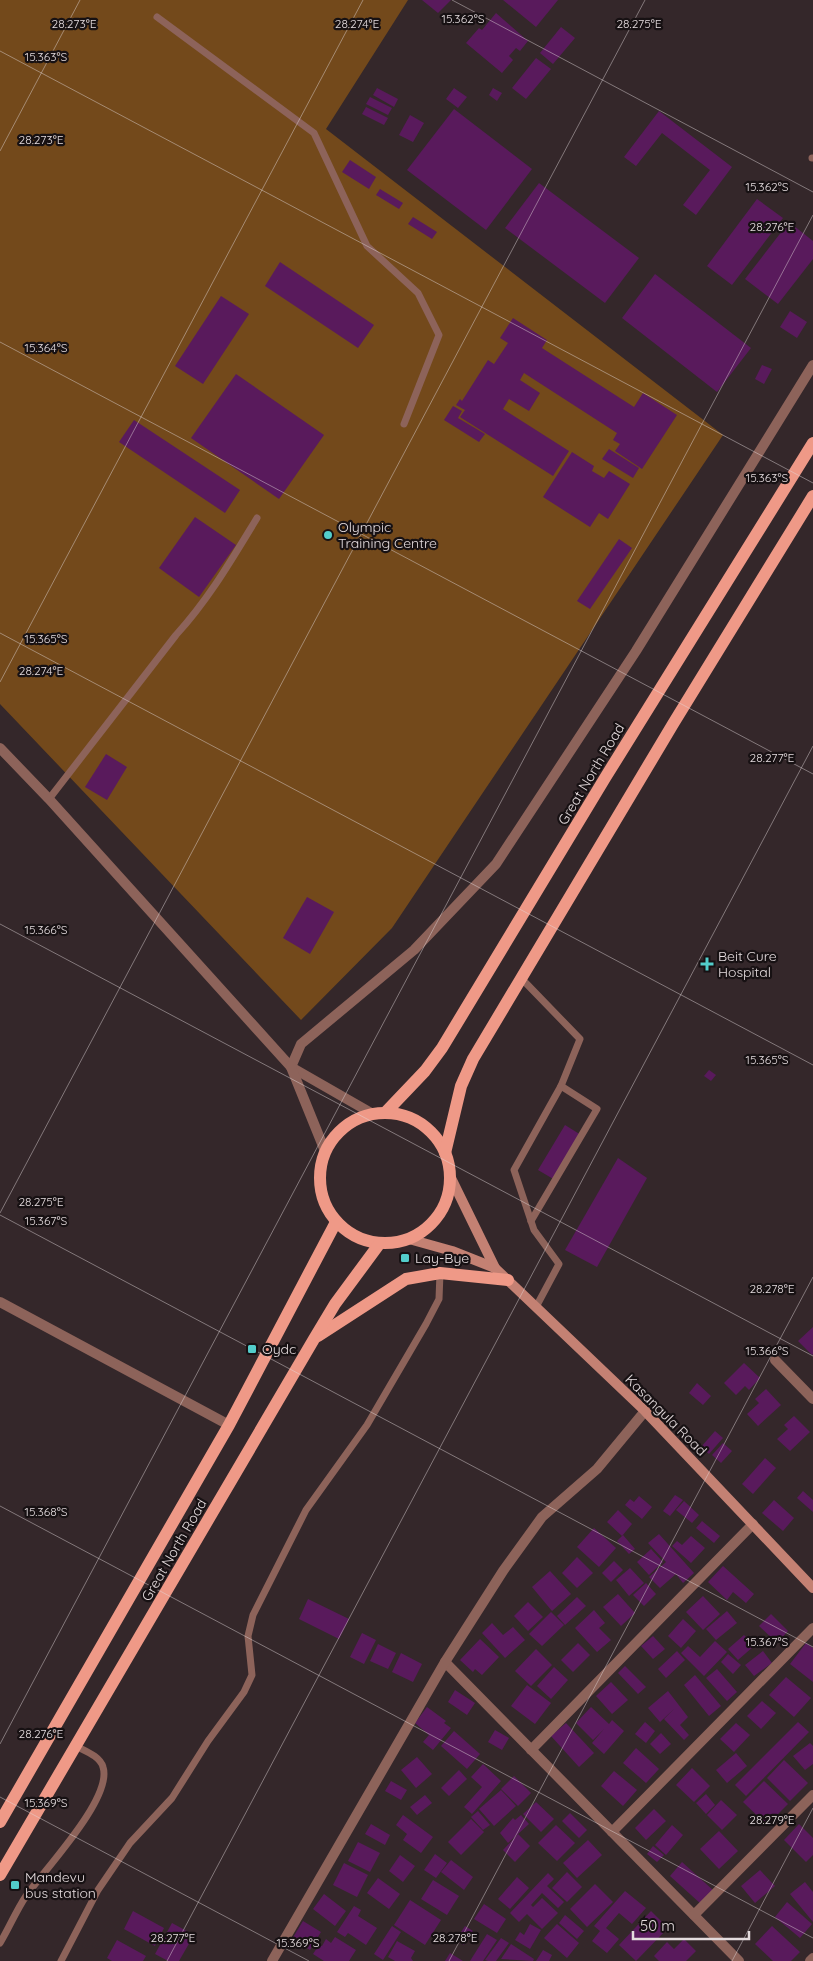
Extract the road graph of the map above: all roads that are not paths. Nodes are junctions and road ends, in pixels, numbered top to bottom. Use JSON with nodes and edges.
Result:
{"nodes":[{"id":1,"x":157,"y":18,"type":"dead end"},
{"id":2,"x":813,"y":365,"type":"edge"},
{"id":3,"x":404,"y":424,"type":"dead end"},
{"id":4,"x":813,"y":443,"type":"edge"},
{"id":5,"x":813,"y":496,"type":"edge"},
{"id":6,"x":257,"y":518,"type":"dead end"},
{"id":7,"x":0,"y":748,"type":"edge"},
{"id":8,"x":49,"y":799,"type":"junction"},
{"id":9,"x":521,"y":978,"type":"junction"},
{"id":10,"x":291,"y":1067,"type":"junction"},
{"id":11,"x":561,"y":1086,"type":"junction"},
{"id":12,"x":379,"y":1113,"type":"junction"},
{"id":13,"x":325,"y":1151,"type":"junction"},
{"id":14,"x":445,"y":1153,"type":"junction"},
{"id":15,"x":450,"y":1176,"type":"junction"},
{"id":16,"x":532,"y":1221,"type":"junction"},
{"id":17,"x":336,"y":1222,"type":"junction"},
{"id":18,"x":409,"y":1239,"type":"junction"},
{"id":19,"x":380,"y":1243,"type":"junction"},
{"id":20,"x":495,"y":1268,"type":"junction"},
{"id":21,"x":440,"y":1273,"type":"junction"},
{"id":22,"x":508,"y":1280,"type":"junction"},
{"id":23,"x":0,"y":1302,"type":"edge"},
{"id":24,"x":536,"y":1307,"type":"junction"},
{"id":25,"x":314,"y":1339,"type":"junction"},
{"id":26,"x":774,"y":1360,"type":"dead end"},
{"id":27,"x":813,"y":1399,"type":"edge"},
{"id":28,"x":645,"y":1412,"type":"junction"},
{"id":29,"x":229,"y":1425,"type":"junction"},
{"id":30,"x":752,"y":1524,"type":"junction"},
{"id":31,"x":813,"y":1588,"type":"edge"},
{"id":32,"x":813,"y":1628,"type":"edge"},
{"id":33,"x":445,"y":1662,"type":"junction"},
{"id":34,"x":76,"y":1746,"type":"junction"},
{"id":35,"x":531,"y":1750,"type":"junction"},
{"id":36,"x":813,"y":1795,"type":"edge"},
{"id":37,"x":0,"y":1822,"type":"edge"},
{"id":38,"x":612,"y":1832,"type":"junction"},
{"id":39,"x":0,"y":1875,"type":"edge"},
{"id":40,"x":694,"y":1915,"type":"junction"},
{"id":41,"x":0,"y":1943,"type":"edge"},
{"id":42,"x":813,"y":1958,"type":"edge"},
{"id":43,"x":61,"y":1961,"type":"edge"},
{"id":44,"x":272,"y":1961,"type":"edge"},
{"id":45,"x":739,"y":1961,"type":"edge"},
{"id":46,"x":810,"y":1961,"type":"edge"}],
"edges":[{"from":1,"to":3,"type":"lane"},
{"from":2,"to":10,"type":"street"},
{"from":4,"to":12,"type":"main road","name":"Great North Road"},
{"from":5,"to":9,"type":"main road"},
{"from":6,"to":8,"type":"lane"},
{"from":7,"to":8,"type":"street"},
{"from":8,"to":10,"type":"street"},
{"from":9,"to":11,"type":"lane"},
{"from":9,"to":14,"type":"main road"},
{"from":10,"to":12,"type":"street"},
{"from":10,"to":13,"type":"street"},
{"from":11,"to":16,"type":"lane"},
{"from":11,"to":16,"type":"lane"},
{"from":12,"to":13,"type":"main road"},
{"from":12,"to":14,"type":"main road"},
{"from":13,"to":17,"type":"main road"},
{"from":14,"to":15,"type":"main road"},
{"from":15,"to":18,"type":"main road"},
{"from":15,"to":20,"type":"main road","name":"Kasangula Road"},
{"from":16,"to":24,"type":"lane"},
{"from":17,"to":19,"type":"main road"},
{"from":17,"to":29,"type":"main road","name":"Great North Road"},
{"from":18,"to":19,"type":"main road"},
{"from":18,"to":20,"type":"main road","name":"Kasangula Road"},
{"from":19,"to":25,"type":"main road","name":"Great North Road"},
{"from":20,"to":22,"type":"main road","name":"Kasangula Road"},
{"from":21,"to":22,"type":"main road"},
{"from":21,"to":25,"type":"main road"},
{"from":21,"to":43,"type":"lane"},
{"from":22,"to":24,"type":"main road","name":"Kasangula Road"},
{"from":23,"to":29,"type":"street"},
{"from":24,"to":28,"type":"main road","name":"Kasangula Road"},
{"from":25,"to":34,"type":"main road","name":"Great North Road"},
{"from":26,"to":27,"type":"street"},
{"from":28,"to":30,"type":"main road","name":"Kasangula Road"},
{"from":28,"to":33,"type":"street"},
{"from":29,"to":37,"type":"main road","name":"Great North Road"},
{"from":30,"to":31,"type":"main road","name":"Kasangula Road"},
{"from":30,"to":35,"type":"street"},
{"from":32,"to":38,"type":"street"},
{"from":33,"to":35,"type":"street"},
{"from":33,"to":44,"type":"street"},
{"from":34,"to":39,"type":"main road","name":"Great North Road"},
{"from":34,"to":41,"type":"lane"},
{"from":35,"to":38,"type":"street"},
{"from":36,"to":40,"type":"street"},
{"from":38,"to":40,"type":"street"},
{"from":40,"to":45,"type":"street"},
{"from":42,"to":46,"type":"street"}]}
